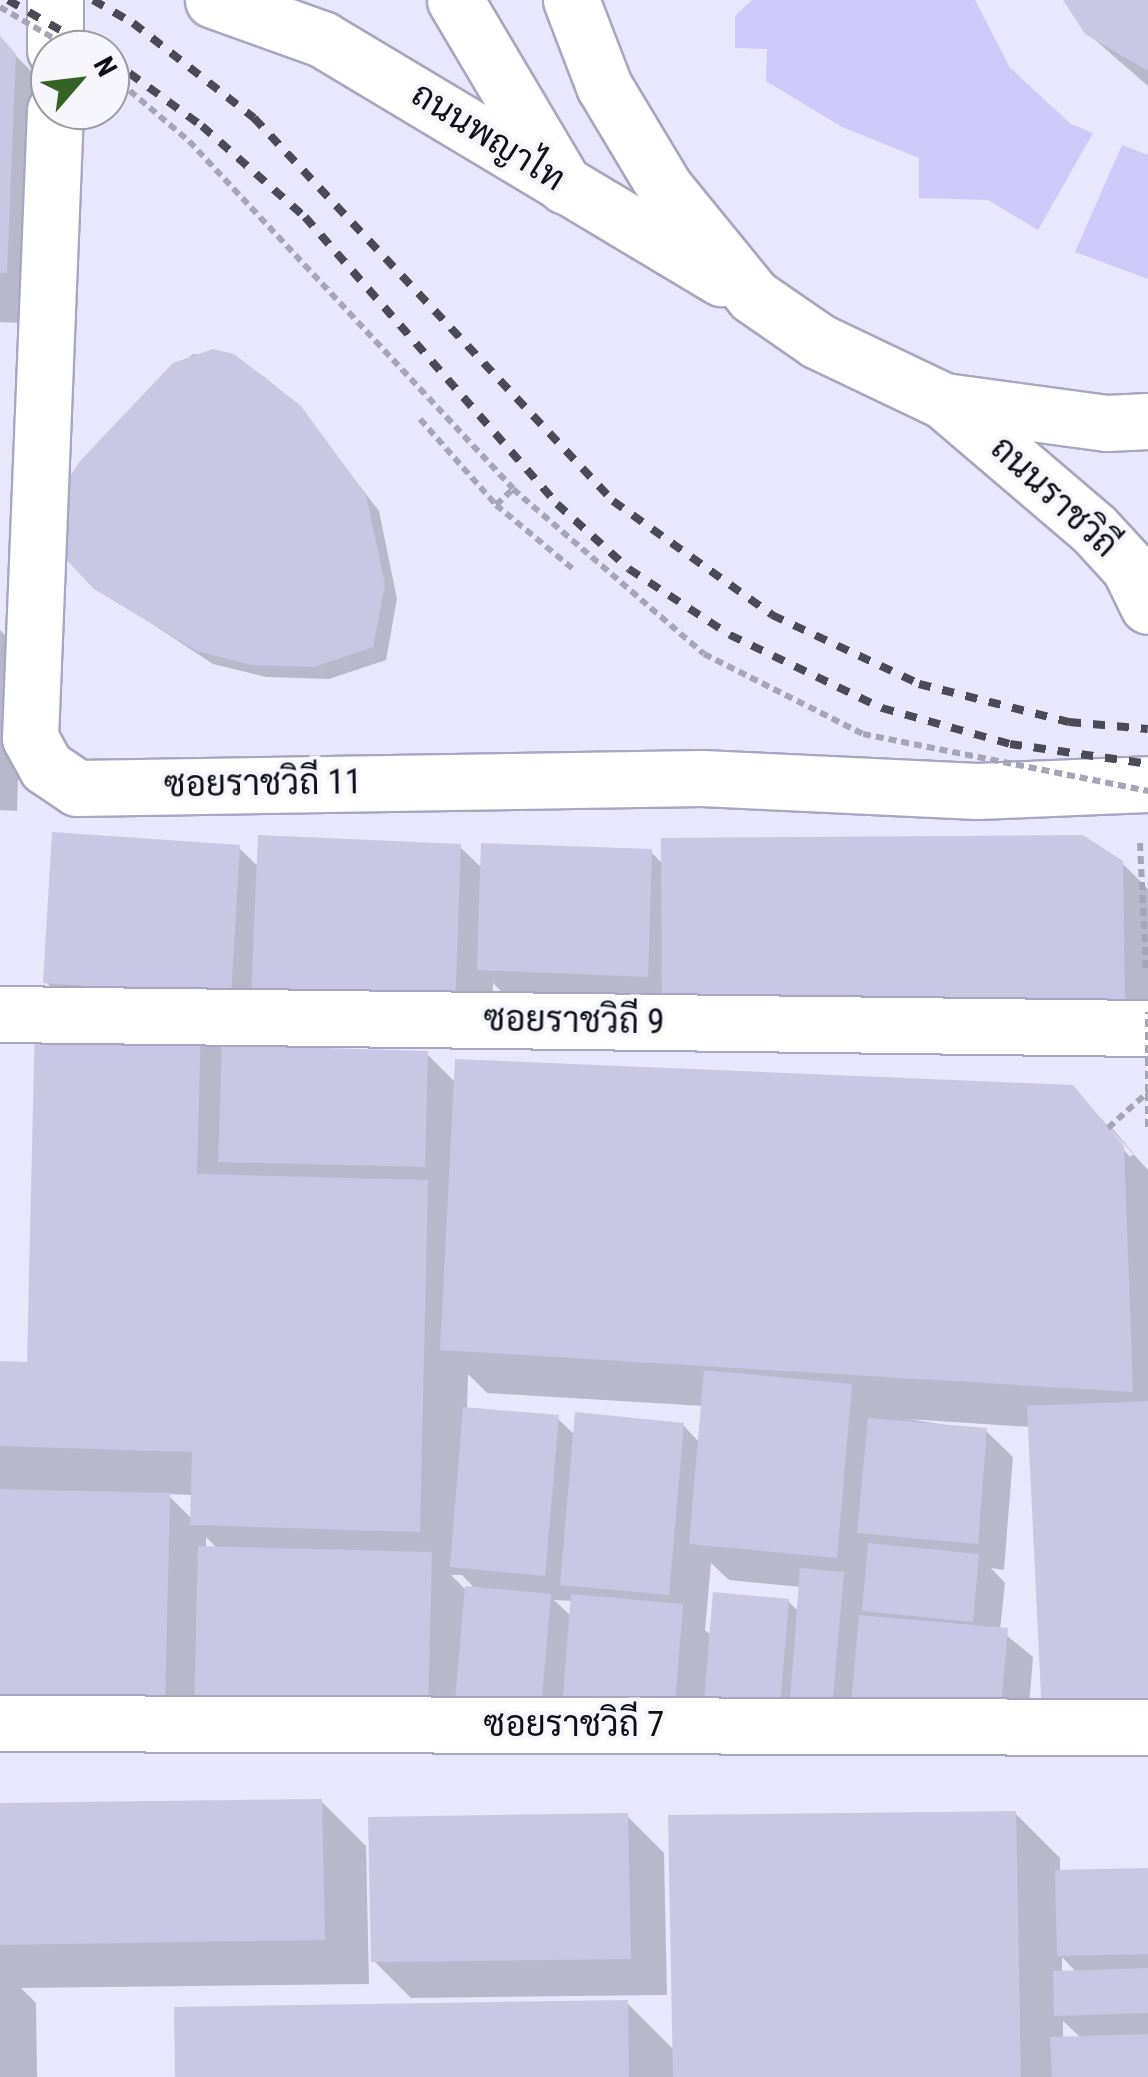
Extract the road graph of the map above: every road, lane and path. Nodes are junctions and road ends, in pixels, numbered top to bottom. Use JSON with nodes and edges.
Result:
{"nodes":[{"id":1,"x":55,"y":0,"type":"edge"},
{"id":2,"x":213,"y":0,"type":"edge"},
{"id":3,"x":455,"y":0,"type":"edge"},
{"id":4,"x":571,"y":0,"type":"edge"},
{"id":5,"x":0,"y":7,"type":"edge"},
{"id":6,"x":40,"y":30,"type":"edge"},
{"id":7,"x":55,"y":30,"type":"edge"},
{"id":8,"x":130,"y":91,"type":"edge"},
{"id":9,"x":54,"y":130,"type":"edge"},
{"id":10,"x":565,"y":186,"type":"junction"},
{"id":11,"x":753,"y":296,"type":"junction"},
{"id":12,"x":944,"y":402,"type":"junction"},
{"id":13,"x":420,"y":419,"type":"dead end"},
{"id":14,"x":1148,"y":421,"type":"edge"},
{"id":15,"x":513,"y":490,"type":"junction"},
{"id":16,"x":496,"y":505,"type":"junction"},
{"id":17,"x":572,"y":568,"type":"dead end"},
{"id":18,"x":1142,"y":580,"type":"edge"},
{"id":19,"x":1148,"y":788,"type":"edge"},
{"id":20,"x":1141,"y":855,"type":"dead end"},
{"id":21,"x":1147,"y":996,"type":"edge"},
{"id":22,"x":1147,"y":1004,"type":"edge"},
{"id":23,"x":1148,"y":1012,"type":"edge"},
{"id":24,"x":0,"y":1014,"type":"edge"},
{"id":25,"x":1148,"y":1092,"type":"edge"},
{"id":26,"x":1108,"y":1128,"type":"dead end"},
{"id":27,"x":1148,"y":1131,"type":"edge"},
{"id":28,"x":0,"y":1723,"type":"edge"},
{"id":29,"x":1148,"y":1727,"type":"edge"}],
"edges":[{"from":1,"to":7,"type":"street"},
{"from":2,"to":10,"type":"street","name":"ถนนพญาไท"},
{"from":3,"to":10,"type":"street"},
{"from":4,"to":11,"type":"street"},
{"from":5,"to":6,"type":"path","bridge":true},
{"from":8,"to":15,"type":"path","bridge":true},
{"from":9,"to":19,"type":"street","name":"ซอยราชวิถี 11"},
{"from":10,"to":11,"type":"street","name":"ถนนพญาไท"},
{"from":11,"to":12,"type":"street"},
{"from":12,"to":14,"type":"street"},
{"from":12,"to":18,"type":"street","name":"ถนนราชวิถี"},
{"from":13,"to":16,"type":"path"},
{"from":15,"to":16,"type":"path"},
{"from":15,"to":19,"type":"path","bridge":true},
{"from":16,"to":17,"type":"path"},
{"from":20,"to":22,"type":"path"},
{"from":21,"to":23,"type":"path"},
{"from":22,"to":24,"type":"street","name":"ซอยราชวิถี 9"},
{"from":23,"to":25,"type":"path","bridge":true},
{"from":25,"to":26,"type":"path"},
{"from":25,"to":27,"type":"path"},
{"from":28,"to":29,"type":"street","name":"ซอยราชวิถี 7"}]}
